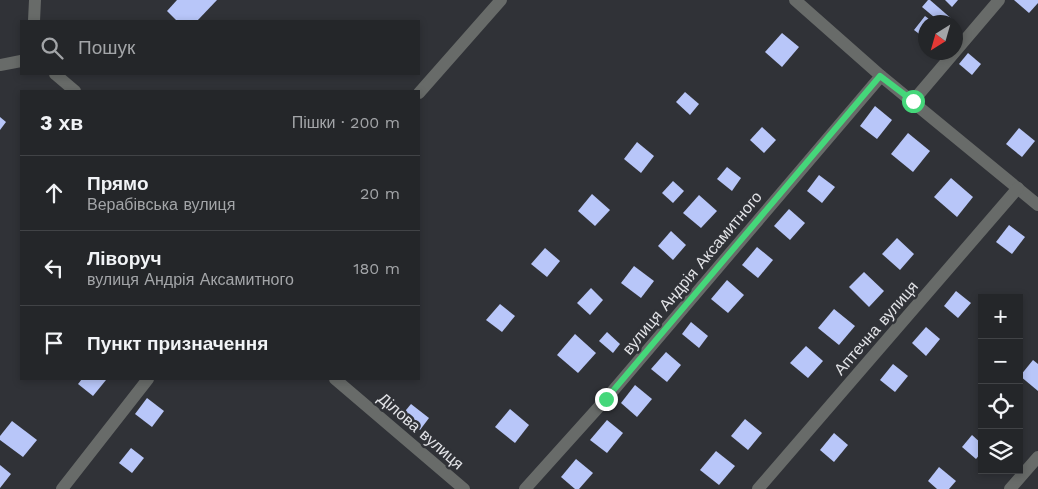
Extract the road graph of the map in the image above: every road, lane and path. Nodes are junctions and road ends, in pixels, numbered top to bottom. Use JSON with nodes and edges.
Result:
{"nodes":[{"id":1,"x":35,"y":0,"type":"edge"},
{"id":2,"x":501,"y":0,"type":"edge"},
{"id":3,"x":795,"y":0,"type":"edge"},
{"id":4,"x":999,"y":0,"type":"edge"},
{"id":5,"x":34,"y":20,"type":"edge"},
{"id":6,"x":20,"y":61,"type":"edge"},
{"id":7,"x":0,"y":65,"type":"edge"},
{"id":8,"x":56,"y":75,"type":"edge"},
{"id":9,"x":880,"y":76,"type":"junction"},
{"id":10,"x":74,"y":90,"type":"edge"},
{"id":11,"x":420,"y":92,"type":"edge"},
{"id":12,"x":913,"y":101,"type":"junction"},
{"id":13,"x":1018,"y":188,"type":"junction"},
{"id":14,"x":1038,"y":205,"type":"edge"},
{"id":15,"x":147,"y":380,"type":"edge"},
{"id":16,"x":336,"y":380,"type":"edge"},
{"id":17,"x":1038,"y":457,"type":"edge"},
{"id":18,"x":62,"y":489,"type":"edge"},
{"id":19,"x":464,"y":489,"type":"edge"},
{"id":20,"x":525,"y":489,"type":"edge"},
{"id":21,"x":758,"y":489,"type":"edge"},
{"id":22,"x":1010,"y":489,"type":"edge"}],
"edges":[{"from":1,"to":5,"type":"street"},
{"from":2,"to":11,"type":"street"},
{"from":3,"to":9,"type":"street"},
{"from":4,"to":12,"type":"street"},
{"from":6,"to":7,"type":"street"},
{"from":8,"to":10,"type":"street"},
{"from":9,"to":12,"type":"street"},
{"from":9,"to":20,"type":"street","name":"вулиця Андрія Аксамитного"},
{"from":12,"to":13,"type":"street"},
{"from":13,"to":14,"type":"street"},
{"from":13,"to":21,"type":"street","name":"Аптечна вулиця"},
{"from":15,"to":18,"type":"street"},
{"from":16,"to":19,"type":"street","name":"Ділова вулиця"},
{"from":17,"to":22,"type":"street"}]}
